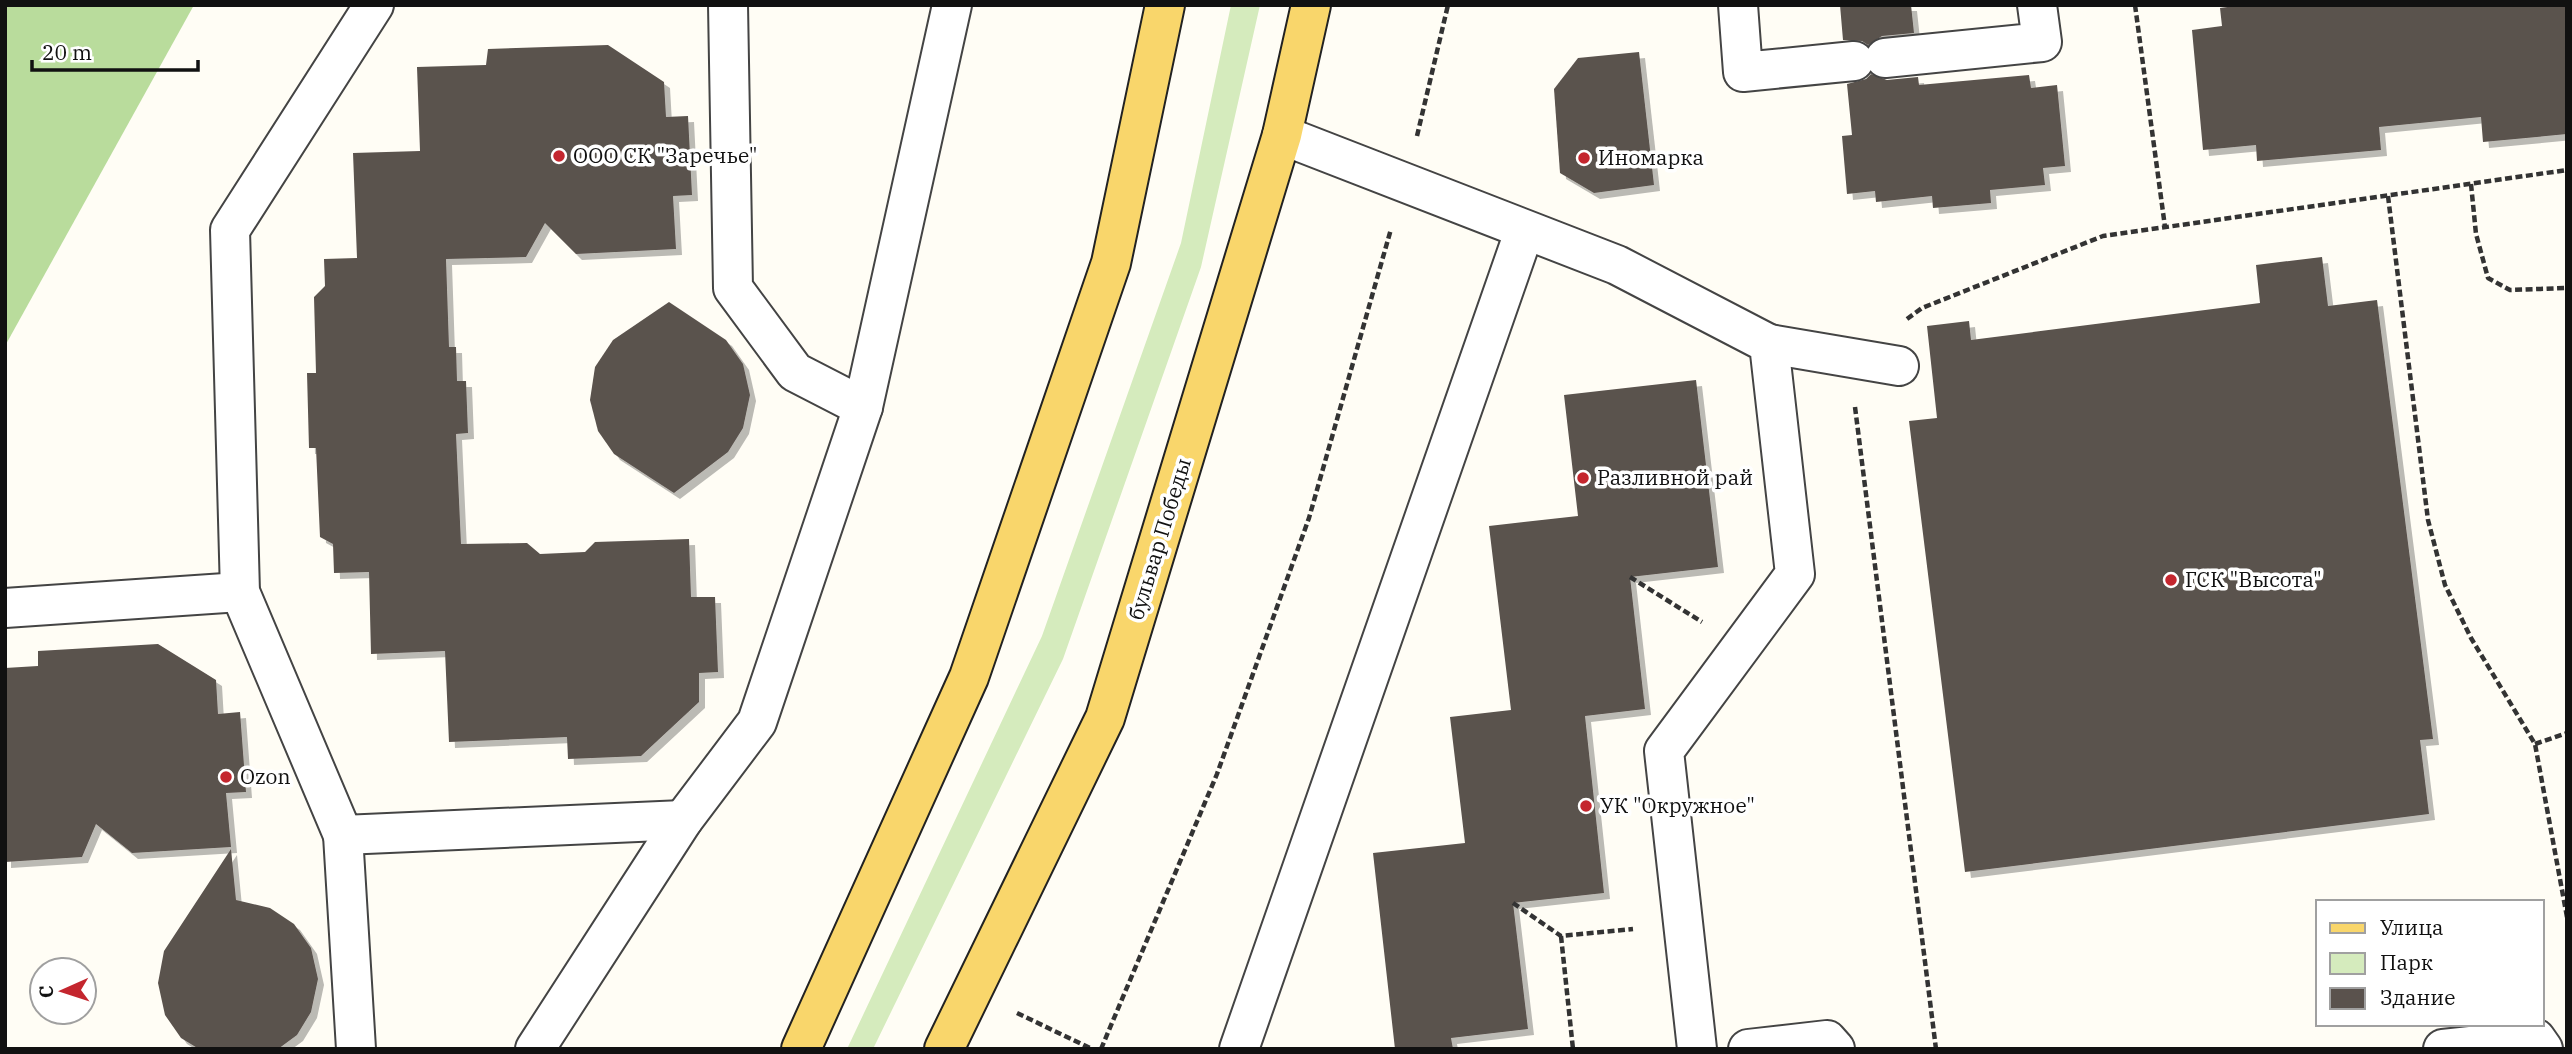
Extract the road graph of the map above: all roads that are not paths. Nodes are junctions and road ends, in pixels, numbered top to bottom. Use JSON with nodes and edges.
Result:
{"nodes":[{"id":1,"x":374,"y":5,"type":"edge"},
{"id":2,"x":729,"y":5,"type":"edge"},
{"id":3,"x":952,"y":5,"type":"edge"},
{"id":4,"x":1166,"y":5,"type":"edge"},
{"id":5,"x":1311,"y":5,"type":"edge"},
{"id":6,"x":1738,"y":5,"type":"edge"},
{"id":7,"x":2037,"y":5,"type":"edge"},
{"id":8,"x":1282,"y":135,"type":"junction"},
{"id":9,"x":1524,"y":232,"type":"junction"},
{"id":10,"x":1769,"y":344,"type":"junction"},
{"id":11,"x":1899,"y":366,"type":"dead end"},
{"id":12,"x":863,"y":407,"type":"junction"},
{"id":13,"x":240,"y":592,"type":"junction"},
{"id":14,"x":5,"y":608,"type":"edge"},
{"id":15,"x":683,"y":820,"type":"junction"},
{"id":16,"x":343,"y":835,"type":"junction"},
{"id":17,"x":356,"y":1049,"type":"edge"},
{"id":18,"x":534,"y":1049,"type":"edge"},
{"id":19,"x":801,"y":1049,"type":"edge"},
{"id":20,"x":944,"y":1049,"type":"edge"},
{"id":21,"x":1239,"y":1049,"type":"edge"},
{"id":22,"x":1697,"y":1049,"type":"edge"},
{"id":23,"x":1748,"y":1049,"type":"edge"},
{"id":24,"x":1835,"y":1049,"type":"edge"},
{"id":25,"x":2444,"y":1049,"type":"edge"},
{"id":26,"x":2543,"y":1049,"type":"edge"}],
"edges":[{"from":1,"to":13,"type":"lane"},
{"from":2,"to":12,"type":"lane"},
{"from":3,"to":12,"type":"lane"},
{"from":4,"to":19,"type":"main road"},
{"from":5,"to":8,"type":"main road","name":"бульвар Победы"},
{"from":6,"to":7,"type":"lane"},
{"from":8,"to":9,"type":"lane"},
{"from":8,"to":20,"type":"main road","name":"бульвар Победы"},
{"from":9,"to":10,"type":"lane"},
{"from":9,"to":21,"type":"lane"},
{"from":10,"to":11,"type":"lane"},
{"from":10,"to":22,"type":"lane"},
{"from":12,"to":15,"type":"lane"},
{"from":13,"to":14,"type":"lane"},
{"from":13,"to":16,"type":"lane"},
{"from":15,"to":16,"type":"lane"},
{"from":15,"to":18,"type":"lane"},
{"from":16,"to":17,"type":"lane"},
{"from":23,"to":24,"type":"lane"},
{"from":25,"to":26,"type":"lane"}]}
